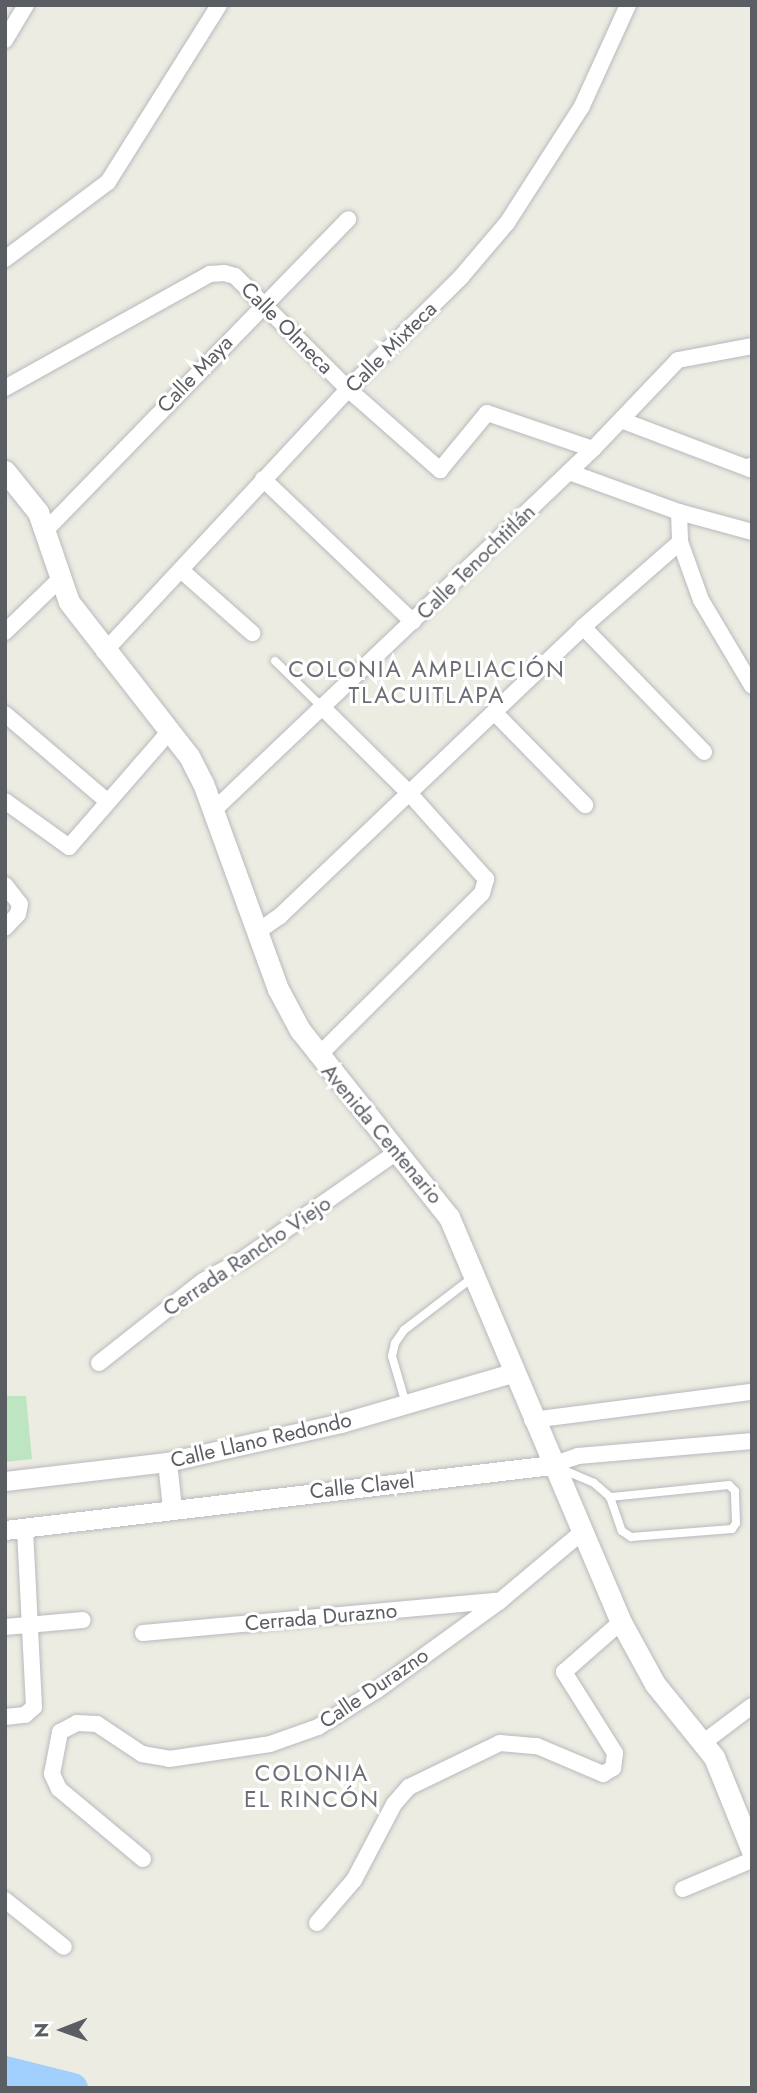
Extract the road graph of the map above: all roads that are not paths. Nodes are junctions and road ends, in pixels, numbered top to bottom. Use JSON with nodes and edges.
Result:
{"nodes":[{"id":1,"x":26,"y":5,"type":"edge"},
{"id":2,"x":219,"y":5,"type":"edge"},
{"id":3,"x":628,"y":5,"type":"edge"},
{"id":4,"x":5,"y":40,"type":"edge"},
{"id":5,"x":348,"y":219,"type":"dead end"},
{"id":6,"x":5,"y":259,"type":"edge"},
{"id":7,"x":264,"y":302,"type":"junction"},
{"id":8,"x":752,"y":346,"type":"edge"},
{"id":9,"x":5,"y":388,"type":"edge"},
{"id":10,"x":348,"y":389,"type":"junction"},
{"id":11,"x":621,"y":420,"type":"junction"},
{"id":12,"x":593,"y":449,"type":"junction"},
{"id":13,"x":752,"y":465,"type":"edge"},
{"id":14,"x":5,"y":471,"type":"edge"},
{"id":15,"x":569,"y":472,"type":"junction"},
{"id":16,"x":263,"y":479,"type":"junction"},
{"id":17,"x":679,"y":512,"type":"junction"},
{"id":18,"x":45,"y":531,"type":"junction"},
{"id":19,"x":752,"y":532,"type":"edge"},
{"id":20,"x":680,"y":542,"type":"junction"},
{"id":21,"x":182,"y":571,"type":"junction"},
{"id":22,"x":60,"y":579,"type":"junction"},
{"id":23,"x":413,"y":622,"type":"junction"},
{"id":24,"x":583,"y":627,"type":"junction"},
{"id":25,"x":5,"y":632,"type":"edge"},
{"id":26,"x":252,"y":633,"type":"dead end"},
{"id":27,"x":104,"y":652,"type":"junction"},
{"id":28,"x":275,"y":662,"type":"dead end"},
{"id":29,"x":752,"y":686,"type":"edge"},
{"id":30,"x":321,"y":706,"type":"junction"},
{"id":31,"x":495,"y":713,"type":"junction"},
{"id":32,"x":5,"y":714,"type":"edge"},
{"id":33,"x":169,"y":732,"type":"junction"},
{"id":34,"x":704,"y":752,"type":"dead end"},
{"id":35,"x":410,"y":794,"type":"junction"},
{"id":36,"x":5,"y":801,"type":"edge"},
{"id":37,"x":107,"y":801,"type":"junction"},
{"id":38,"x":585,"y":805,"type":"dead end"},
{"id":39,"x":214,"y":810,"type":"junction"},
{"id":40,"x":5,"y":885,"type":"edge"},
{"id":41,"x":5,"y":928,"type":"edge"},
{"id":42,"x":257,"y":932,"type":"junction"},
{"id":43,"x":318,"y":1056,"type":"junction"},
{"id":44,"x":397,"y":1152,"type":"junction"},
{"id":45,"x":474,"y":1276,"type":"junction"},
{"id":46,"x":99,"y":1363,"type":"dead end"},
{"id":47,"x":512,"y":1373,"type":"junction"},
{"id":48,"x":752,"y":1392,"type":"edge"},
{"id":49,"x":406,"y":1404,"type":"junction"},
{"id":50,"x":532,"y":1420,"type":"junction"},
{"id":51,"x":752,"y":1441,"type":"edge"},
{"id":52,"x":167,"y":1462,"type":"junction"},
{"id":53,"x":552,"y":1465,"type":"junction"},
{"id":54,"x":5,"y":1481,"type":"edge"},
{"id":55,"x":610,"y":1497,"type":"junction"},
{"id":56,"x":173,"y":1508,"type":"junction"},
{"id":57,"x":25,"y":1528,"type":"junction"},
{"id":58,"x":5,"y":1530,"type":"edge"},
{"id":59,"x":581,"y":1533,"type":"junction"},
{"id":60,"x":500,"y":1601,"type":"junction"},
{"id":61,"x":83,"y":1620,"type":"dead end"},
{"id":62,"x":621,"y":1622,"type":"junction"},
{"id":63,"x":32,"y":1625,"type":"junction"},
{"id":64,"x":5,"y":1627,"type":"edge"},
{"id":65,"x":143,"y":1633,"type":"dead end"},
{"id":66,"x":752,"y":1706,"type":"edge"},
{"id":67,"x":5,"y":1717,"type":"edge"},
{"id":68,"x":704,"y":1742,"type":"junction"},
{"id":69,"x":752,"y":1852,"type":"edge"},
{"id":70,"x":143,"y":1859,"type":"dead end"},
{"id":71,"x":752,"y":1860,"type":"edge"},
{"id":72,"x":683,"y":1889,"type":"dead end"},
{"id":73,"x":5,"y":1900,"type":"edge"},
{"id":74,"x":317,"y":1923,"type":"dead end"},
{"id":75,"x":64,"y":1947,"type":"dead end"}],
"edges":[{"from":1,"to":4,"type":"street"},
{"from":2,"to":6,"type":"street"},
{"from":3,"to":10,"type":"street","name":"Calle Mixteca"},
{"from":5,"to":7,"type":"street","name":"Calle Maya"},
{"from":7,"to":9,"type":"street","name":"Calle Olmeca"},
{"from":7,"to":10,"type":"street","name":"Calle Olmeca"},
{"from":7,"to":18,"type":"street","name":"Calle Maya"},
{"from":8,"to":11,"type":"street","name":"Calle Tenochtitlán"},
{"from":10,"to":12,"type":"street","name":"Calle Olmeca"},
{"from":10,"to":16,"type":"street","name":"Calle Mixteca"},
{"from":11,"to":12,"type":"street","name":"Calle Tenochtitlán"},
{"from":11,"to":13,"type":"street"},
{"from":12,"to":15,"type":"street","name":"Calle Tenochtitlán"},
{"from":14,"to":18,"type":"main road","name":"Avenida Centenario"},
{"from":15,"to":17,"type":"street"},
{"from":15,"to":23,"type":"street","name":"Calle Tenochtitlán"},
{"from":16,"to":21,"type":"street","name":"Calle Mixteca"},
{"from":16,"to":23,"type":"street"},
{"from":17,"to":19,"type":"street"},
{"from":17,"to":20,"type":"street"},
{"from":18,"to":22,"type":"main road","name":"Avenida Centenario"},
{"from":20,"to":24,"type":"street"},
{"from":20,"to":29,"type":"street"},
{"from":21,"to":26,"type":"street"},
{"from":21,"to":27,"type":"street","name":"Calle Mixteca"},
{"from":22,"to":25,"type":"street"},
{"from":22,"to":27,"type":"main road","name":"Avenida Centenario"},
{"from":23,"to":30,"type":"street","name":"Calle Tenochtitlán"},
{"from":24,"to":31,"type":"street"},
{"from":24,"to":34,"type":"street"},
{"from":27,"to":33,"type":"main road","name":"Avenida Centenario"},
{"from":28,"to":30,"type":"lane"},
{"from":30,"to":35,"type":"street"},
{"from":30,"to":39,"type":"street","name":"Calle Tenochtitlán"},
{"from":31,"to":35,"type":"street"},
{"from":31,"to":38,"type":"street"},
{"from":32,"to":37,"type":"street"},
{"from":33,"to":37,"type":"street"},
{"from":33,"to":39,"type":"main road","name":"Avenida Centenario"},
{"from":35,"to":42,"type":"street"},
{"from":35,"to":43,"type":"street"},
{"from":36,"to":37,"type":"street"},
{"from":39,"to":42,"type":"main road","name":"Avenida Centenario"},
{"from":40,"to":41,"type":"street"},
{"from":42,"to":43,"type":"main road","name":"Avenida Centenario"},
{"from":43,"to":44,"type":"main road","name":"Avenida Centenario"},
{"from":44,"to":45,"type":"main road","name":"Avenida Centenario"},
{"from":44,"to":46,"type":"street","name":"Cerrada Rancho Viejo"},
{"from":45,"to":47,"type":"main road","name":"Avenida Centenario"},
{"from":45,"to":49,"type":"lane"},
{"from":47,"to":49,"type":"street","name":"Calle Llano Redondo"},
{"from":47,"to":50,"type":"main road","name":"Avenida Centenario"},
{"from":48,"to":50,"type":"street"},
{"from":49,"to":52,"type":"street","name":"Calle Llano Redondo"},
{"from":50,"to":53,"type":"main road","name":"Avenida Centenario"},
{"from":51,"to":53,"type":"street"},
{"from":52,"to":54,"type":"street","name":"Calle Llano Redondo"},
{"from":52,"to":56,"type":"street"},
{"from":53,"to":55,"type":"lane"},
{"from":53,"to":56,"type":"street","name":"Calle Clavel"},
{"from":53,"to":59,"type":"main road","name":"Avenida Centenario"},
{"from":55,"to":55,"type":"lane"},
{"from":56,"to":57,"type":"street"},
{"from":57,"to":58,"type":"street"},
{"from":57,"to":63,"type":"street"},
{"from":59,"to":60,"type":"street","name":"Calle Durazno"},
{"from":59,"to":62,"type":"main road","name":"Avenida Centenario"},
{"from":60,"to":65,"type":"street","name":"Cerrada Durazno"},
{"from":60,"to":70,"type":"street","name":"Calle Durazno"},
{"from":61,"to":63,"type":"street"},
{"from":62,"to":68,"type":"main road","name":"Avenida Centenario"},
{"from":62,"to":74,"type":"street"},
{"from":63,"to":64,"type":"street"},
{"from":63,"to":67,"type":"street"},
{"from":66,"to":68,"type":"street"},
{"from":68,"to":69,"type":"main road","name":"Avenida Centenario"},
{"from":71,"to":72,"type":"street"},
{"from":73,"to":75,"type":"street"}]}
